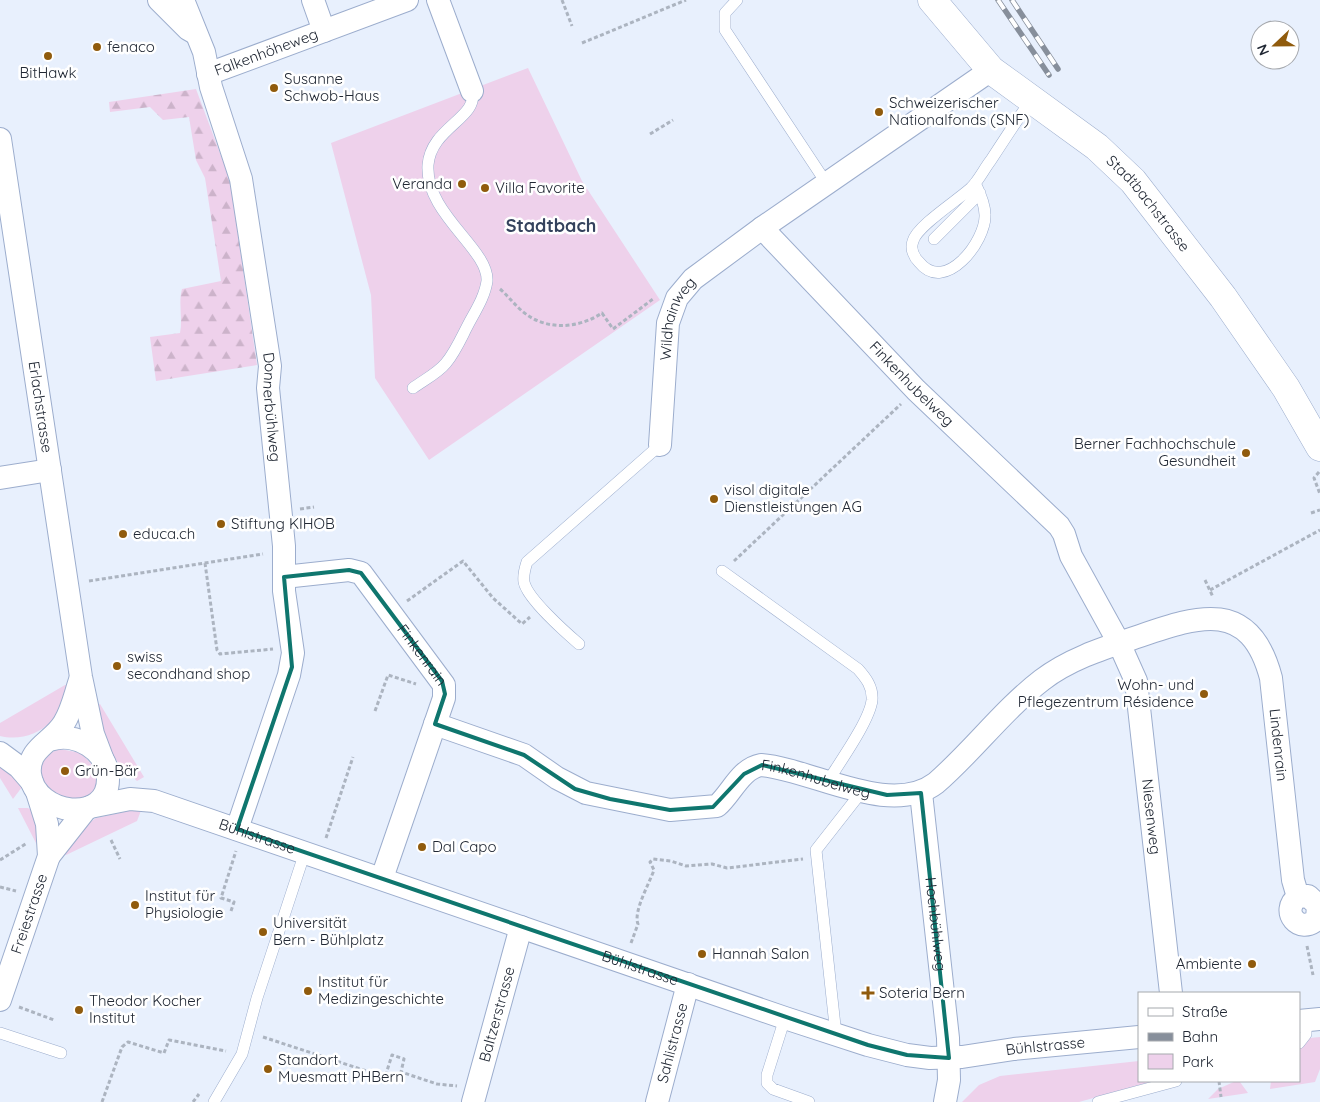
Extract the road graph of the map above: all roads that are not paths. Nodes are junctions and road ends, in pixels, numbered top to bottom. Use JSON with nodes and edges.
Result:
{"nodes":[{"id":1,"x":159,"y":0,"type":"edge"},
{"id":2,"x":183,"y":0,"type":"edge"},
{"id":3,"x":313,"y":0,"type":"edge"},
{"id":4,"x":407,"y":0,"type":"edge"},
{"id":5,"x":438,"y":0,"type":"edge"},
{"id":6,"x":737,"y":0,"type":"edge"},
{"id":7,"x":932,"y":0,"type":"edge"},
{"id":8,"x":324,"y":31,"type":"junction"},
{"id":9,"x":198,"y":34,"type":"junction"},
{"id":10,"x":990,"y":70,"type":"junction"},
{"id":11,"x":208,"y":74,"type":"junction"},
{"id":12,"x":472,"y":91,"type":"joint"},
{"id":13,"x":1031,"y":100,"type":"junction"},
{"id":14,"x":0,"y":139,"type":"edge"},
{"id":15,"x":827,"y":184,"type":"junction"},
{"id":16,"x":978,"y":188,"type":"junction"},
{"id":17,"x":762,"y":228,"type":"junction"},
{"id":18,"x":934,"y":239,"type":"dead end"},
{"id":19,"x":413,"y":388,"type":"dead end"},
{"id":20,"x":660,"y":446,"type":"joint"},
{"id":21,"x":1320,"y":459,"type":"edge"},
{"id":22,"x":50,"y":470,"type":"junction"},
{"id":23,"x":0,"y":478,"type":"edge"},
{"id":24,"x":722,"y":571,"type":"road end"},
{"id":25,"x":284,"y":577,"type":"junction"},
{"id":26,"x":1217,"y":611,"type":"joint"},
{"id":27,"x":1119,"y":643,"type":"junction"},
{"id":28,"x":579,"y":644,"type":"dead end"},
{"id":29,"x":81,"y":677,"type":"junction"},
{"id":30,"x":435,"y":724,"type":"junction"},
{"id":31,"x":46,"y":742,"type":"junction"},
{"id":32,"x":0,"y":744,"type":"edge"},
{"id":33,"x":0,"y":753,"type":"edge"},
{"id":34,"x":105,"y":765,"type":"junction"},
{"id":35,"x":828,"y":781,"type":"junction"},
{"id":36,"x":34,"y":787,"type":"junction"},
{"id":37,"x":863,"y":790,"type":"junction"},
{"id":38,"x":921,"y":793,"type":"junction"},
{"id":39,"x":154,"y":801,"type":"junction"},
{"id":40,"x":88,"y":808,"type":"junction"},
{"id":41,"x":237,"y":837,"type":"junction"},
{"id":42,"x":305,"y":852,"type":"junction"},
{"id":43,"x":49,"y":856,"type":"junction"},
{"id":44,"x":382,"y":878,"type":"junction"},
{"id":45,"x":1305,"y":926,"type":"road end"},
{"id":46,"x":522,"y":927,"type":"junction"},
{"id":47,"x":688,"y":984,"type":"junction"},
{"id":48,"x":5,"y":992,"type":"edge"},
{"id":49,"x":1171,"y":992,"type":"edge"},
{"id":50,"x":786,"y":1018,"type":"junction"},
{"id":51,"x":1308,"y":1020,"type":"edge"},
{"id":52,"x":0,"y":1033,"type":"edge"},
{"id":53,"x":836,"y":1035,"type":"junction"},
{"id":54,"x":1138,"y":1037,"type":"edge"},
{"id":55,"x":1300,"y":1043,"type":"edge"},
{"id":56,"x":61,"y":1053,"type":"dead end"},
{"id":57,"x":949,"y":1058,"type":"junction"},
{"id":58,"x":1172,"y":1082,"type":"edge"},
{"id":59,"x":469,"y":1095,"type":"edge"},
{"id":60,"x":214,"y":1102,"type":"edge"},
{"id":61,"x":657,"y":1102,"type":"edge"},
{"id":62,"x":810,"y":1102,"type":"edge"},
{"id":63,"x":945,"y":1102,"type":"edge"},
{"id":64,"x":1098,"y":1102,"type":"edge"}],
"edges":[{"from":1,"to":9,"type":"street"},
{"from":2,"to":9,"type":"street"},
{"from":3,"to":8,"type":"street","name":"Falkenhöheweg"},
{"from":4,"to":8,"type":"street","name":"Falkenhöheweg"},
{"from":5,"to":12,"type":"street"},
{"from":6,"to":15,"type":"lane"},
{"from":7,"to":10,"type":"main road","name":"Stadtbachstrasse"},
{"from":8,"to":11,"type":"street","name":"Falkenhöheweg"},
{"from":9,"to":11,"type":"street","name":"Donnerbühlweg"},
{"from":10,"to":13,"type":"main road","name":"Stadtbachstrasse"},
{"from":10,"to":15,"type":"street","name":"Wildhainweg"},
{"from":11,"to":25,"type":"street","name":"Donnerbühlweg"},
{"from":12,"to":19,"type":"lane"},
{"from":13,"to":16,"type":"lane"},
{"from":13,"to":21,"type":"main road","name":"Stadtbachstrasse"},
{"from":14,"to":22,"type":"street","name":"Erlachstrasse"},
{"from":15,"to":17,"type":"street","name":"Wildhainweg"},
{"from":16,"to":16,"type":"lane"},
{"from":16,"to":18,"type":"lane"},
{"from":17,"to":20,"type":"street","name":"Wildhainweg"},
{"from":17,"to":27,"type":"street","name":"Finkenhubelweg"},
{"from":20,"to":28,"type":"lane","name":"Wildhainweg"},
{"from":22,"to":23,"type":"street"},
{"from":22,"to":29,"type":"street","name":"Erlachstrasse"},
{"from":24,"to":35,"type":"lane"},
{"from":25,"to":30,"type":"street","name":"Finkenrain"},
{"from":25,"to":41,"type":"street","name":"Donnerbühlweg"},
{"from":26,"to":27,"type":"street","name":"Finkenhubelweg"},
{"from":26,"to":45,"type":"street","name":"Lindenrain"},
{"from":27,"to":38,"type":"street","name":"Finkenhubelweg"},
{"from":27,"to":49,"type":"street","name":"Niesenweg"},
{"from":29,"to":31,"type":"street","name":"Erlachstrasse"},
{"from":29,"to":34,"type":"street","name":"Erlachstrasse"},
{"from":30,"to":35,"type":"street","name":"Finkenhubelweg"},
{"from":30,"to":44,"type":"street","name":"Finkenrain"},
{"from":31,"to":32,"type":"street"},
{"from":31,"to":34,"type":"street"},
{"from":31,"to":36,"type":"street"},
{"from":33,"to":36,"type":"street"},
{"from":34,"to":39,"type":"street","name":"Bühlstrasse"},
{"from":34,"to":40,"type":"street"},
{"from":35,"to":37,"type":"street","name":"Finkenhubelweg"},
{"from":36,"to":40,"type":"street"},
{"from":36,"to":43,"type":"street","name":"Freiestrasse"},
{"from":37,"to":38,"type":"street","name":"Finkenhubelweg"},
{"from":37,"to":53,"type":"lane"},
{"from":38,"to":57,"type":"street","name":"Hochbühlweg"},
{"from":39,"to":40,"type":"street","name":"Bühlstrasse"},
{"from":39,"to":41,"type":"street","name":"Bühlstrasse"},
{"from":40,"to":43,"type":"street","name":"Freiestrasse"},
{"from":41,"to":42,"type":"street","name":"Bühlstrasse"},
{"from":42,"to":44,"type":"street","name":"Bühlstrasse"},
{"from":42,"to":60,"type":"lane"},
{"from":43,"to":48,"type":"street","name":"Freiestrasse"},
{"from":44,"to":46,"type":"street","name":"Bühlstrasse"},
{"from":46,"to":47,"type":"street","name":"Bühlstrasse"},
{"from":46,"to":59,"type":"street","name":"Baltzerstrasse"},
{"from":47,"to":50,"type":"street","name":"Bühlstrasse"},
{"from":47,"to":61,"type":"street","name":"Sahlistrasse"},
{"from":50,"to":53,"type":"street","name":"Bühlstrasse"},
{"from":50,"to":62,"type":"lane"},
{"from":51,"to":55,"type":"lane"},
{"from":52,"to":56,"type":"lane"},
{"from":53,"to":57,"type":"street","name":"Bühlstrasse"},
{"from":54,"to":57,"type":"street","name":"Bühlstrasse"},
{"from":57,"to":63,"type":"street","name":"Hochbühlweg"},
{"from":58,"to":64,"type":"lane"}]}
